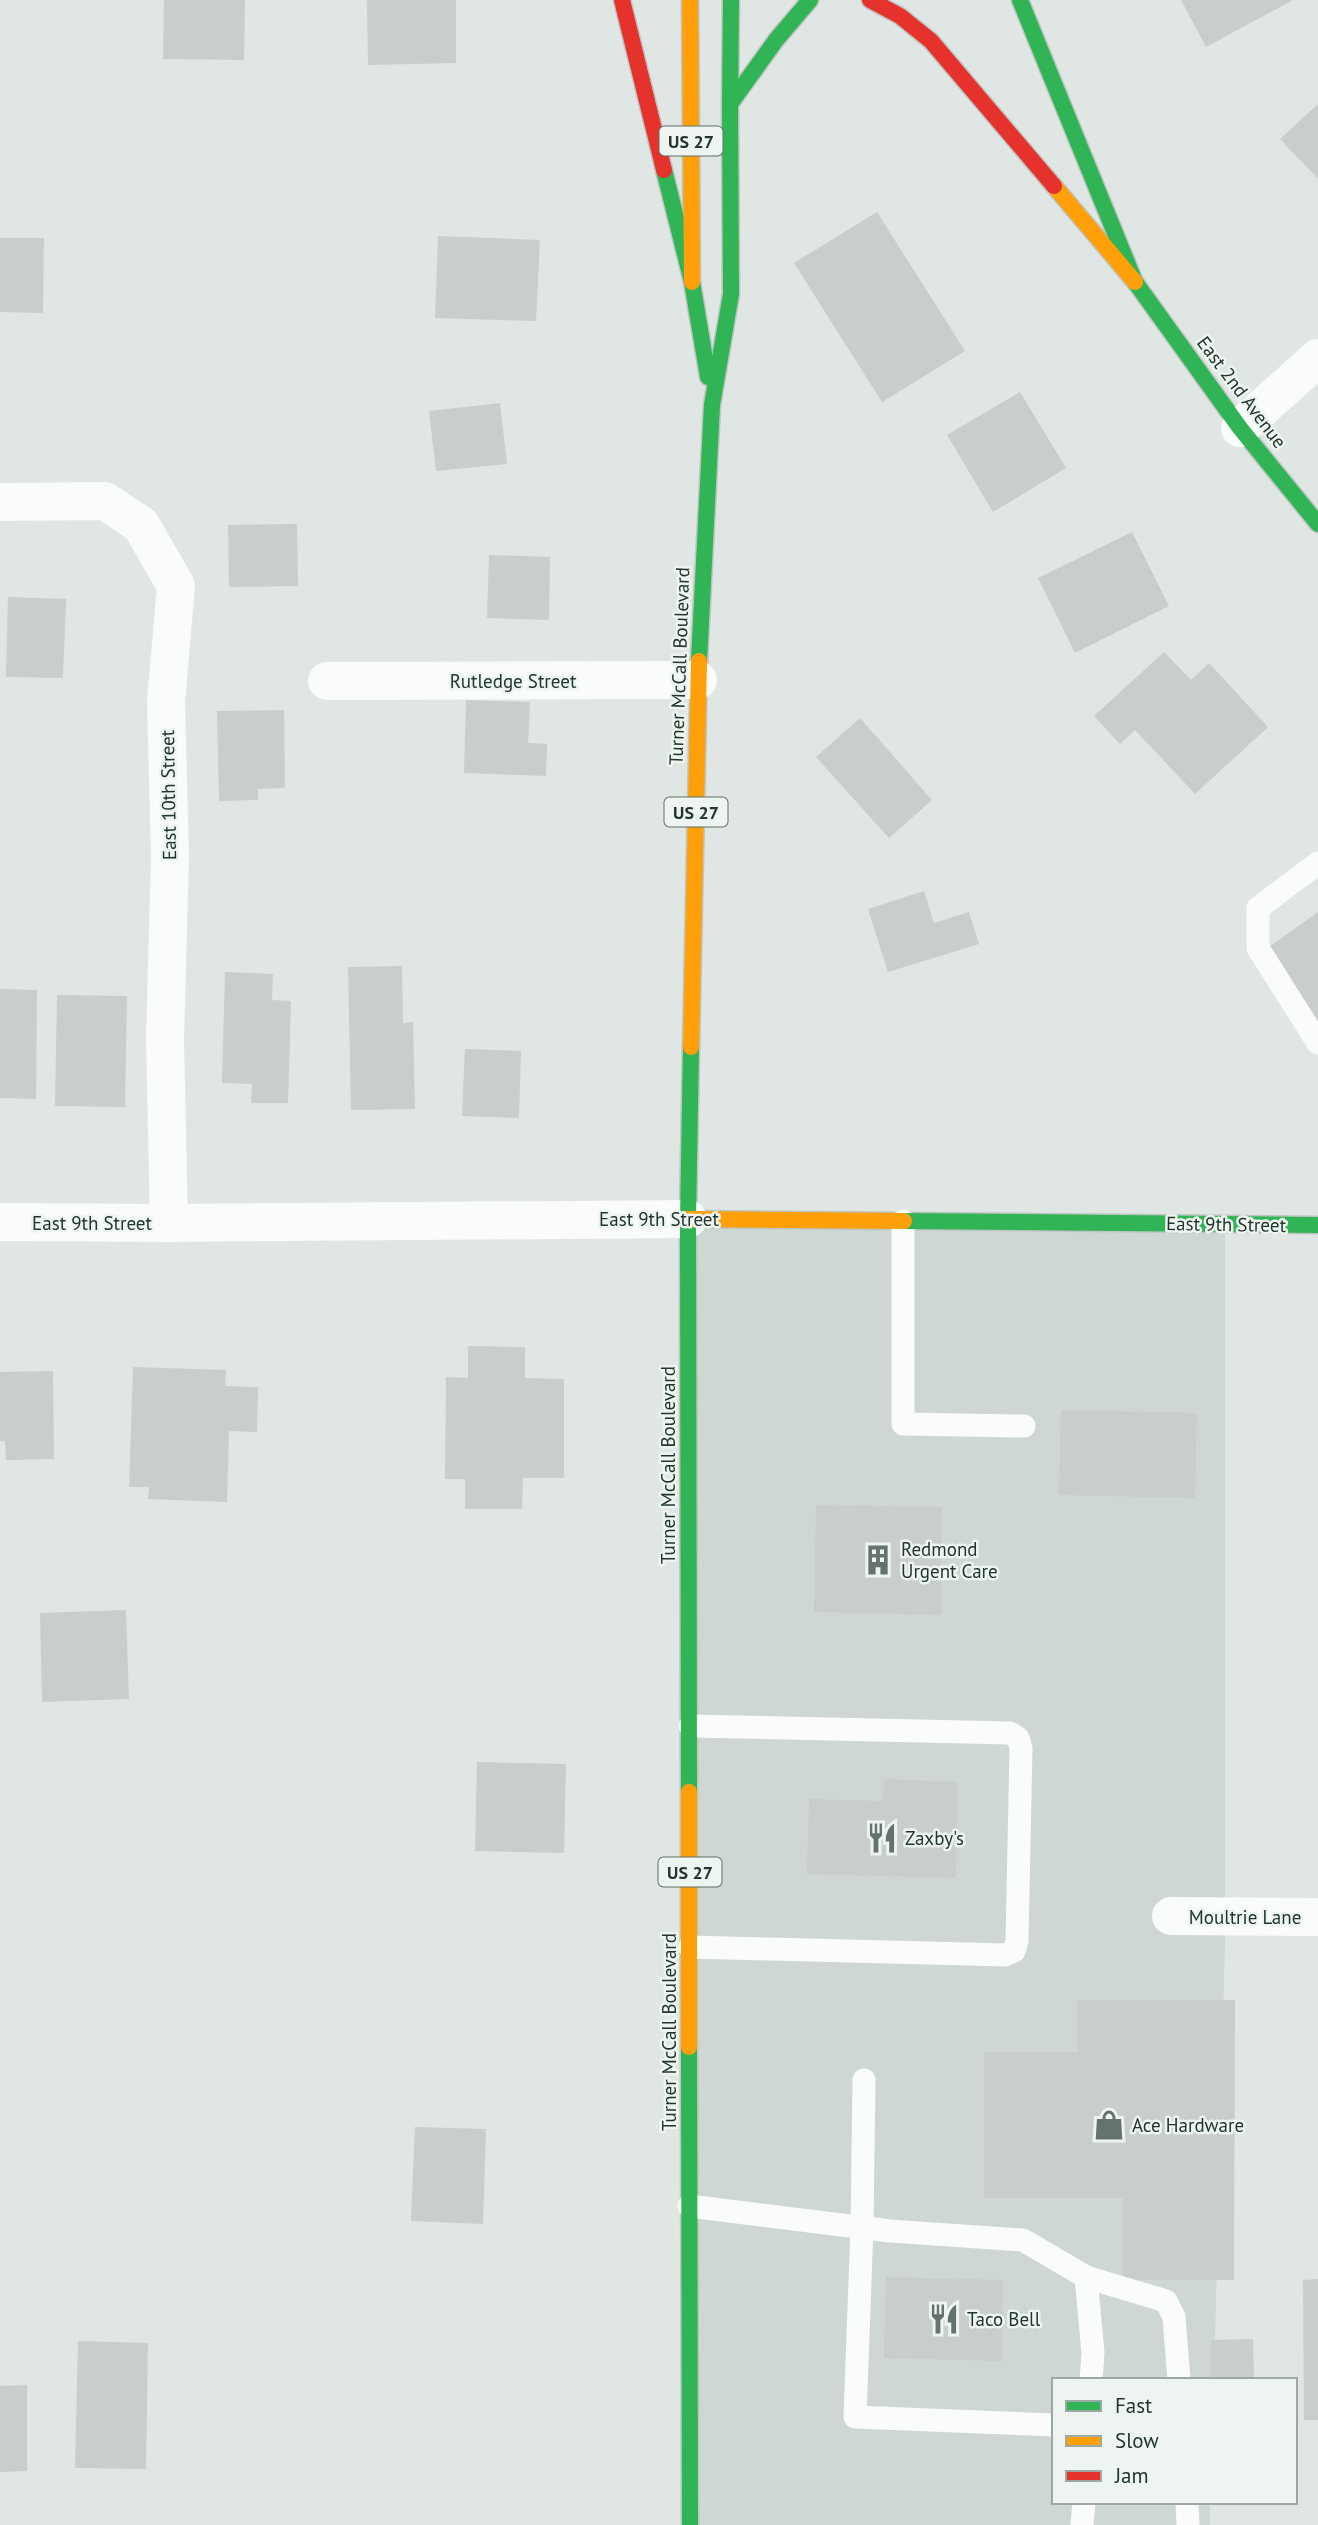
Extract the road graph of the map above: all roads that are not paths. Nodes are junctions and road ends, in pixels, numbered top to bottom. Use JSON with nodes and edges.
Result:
{"nodes":[{"id":1,"x":622,"y":0,"type":"edge"},
{"id":2,"x":690,"y":0,"type":"edge"},
{"id":3,"x":731,"y":0,"type":"edge"},
{"id":4,"x":810,"y":0,"type":"edge"},
{"id":5,"x":870,"y":0,"type":"edge"},
{"id":6,"x":1020,"y":0,"type":"edge"},
{"id":7,"x":730,"y":104,"type":"junction"},
{"id":8,"x":692,"y":282,"type":"junction"},
{"id":9,"x":1135,"y":282,"type":"junction"},
{"id":10,"x":1318,"y":358,"type":"edge"},
{"id":11,"x":712,"y":405,"type":"junction"},
{"id":12,"x":1240,"y":428,"type":"junction"},
{"id":13,"x":0,"y":502,"type":"edge"},
{"id":14,"x":1318,"y":524,"type":"edge"},
{"id":15,"x":698,"y":680,"type":"junction"},
{"id":16,"x":327,"y":681,"type":"dead end"},
{"id":17,"x":1318,"y":863,"type":"edge"},
{"id":18,"x":1318,"y":1043,"type":"edge"},
{"id":19,"x":688,"y":1219,"type":"junction"},
{"id":20,"x":903,"y":1221,"type":"junction"},
{"id":21,"x":0,"y":1222,"type":"edge"},
{"id":22,"x":169,"y":1223,"type":"junction"},
{"id":23,"x":1318,"y":1225,"type":"edge"},
{"id":24,"x":1024,"y":1426,"type":"dead end"},
{"id":25,"x":690,"y":1726,"type":"junction"},
{"id":26,"x":1171,"y":1916,"type":"dead end"},
{"id":27,"x":1318,"y":1917,"type":"edge"},
{"id":28,"x":690,"y":1947,"type":"junction"},
{"id":29,"x":863,"y":2080,"type":"dead end"},
{"id":30,"x":689,"y":2206,"type":"junction"},
{"id":31,"x":862,"y":2227,"type":"junction"},
{"id":32,"x":1086,"y":2277,"type":"junction"},
{"id":33,"x":1091,"y":2378,"type":"edge"},
{"id":34,"x":1179,"y":2378,"type":"edge"},
{"id":35,"x":1052,"y":2425,"type":"edge"},
{"id":36,"x":1084,"y":2504,"type":"edge"},
{"id":37,"x":1187,"y":2504,"type":"edge"},
{"id":38,"x":690,"y":2525,"type":"edge"},
{"id":39,"x":1082,"y":2525,"type":"edge"},
{"id":40,"x":1188,"y":2525,"type":"edge"}],
"edges":[{"from":1,"to":8,"type":"main road"},
{"from":2,"to":8,"type":"main road","name":"Turner McCall Boulevard","number":"US 27"},
{"from":3,"to":7,"type":"main road","name":"Turner McCall Boulevard","number":"US 27"},
{"from":4,"to":7,"type":"main road"},
{"from":5,"to":9,"type":"main road"},
{"from":6,"to":9,"type":"main road"},
{"from":7,"to":11,"type":"main road","name":"Turner McCall Boulevard","number":"US 27"},
{"from":8,"to":11,"type":"main road","name":"Turner McCall Boulevard","number":"US 27"},
{"from":9,"to":12,"type":"main road","name":"East 2nd Avenue"},
{"from":10,"to":12,"type":"street"},
{"from":11,"to":15,"type":"main road","name":"Turner McCall Boulevard","number":"US 27"},
{"from":12,"to":14,"type":"main road","name":"East 2nd Avenue"},
{"from":13,"to":22,"type":"street","name":"East 10th Street"},
{"from":15,"to":16,"type":"street","name":"Rutledge Street"},
{"from":15,"to":19,"type":"main road","name":"Turner McCall Boulevard","number":"US 27"},
{"from":17,"to":18,"type":"lane"},
{"from":19,"to":20,"type":"main road","name":"East 9th Street"},
{"from":19,"to":22,"type":"street","name":"East 9th Street"},
{"from":19,"to":25,"type":"main road","name":"Turner McCall Boulevard","number":"US 27"},
{"from":20,"to":23,"type":"main road","name":"East 9th Street"},
{"from":20,"to":24,"type":"lane"},
{"from":21,"to":22,"type":"street","name":"East 9th Street"},
{"from":25,"to":28,"type":"main road","name":"Turner McCall Boulevard","number":"US 27"},
{"from":25,"to":28,"type":"lane"},
{"from":26,"to":27,"type":"street","name":"Moultrie Lane"},
{"from":28,"to":30,"type":"main road","name":"Turner McCall Boulevard","number":"US 27"},
{"from":29,"to":31,"type":"lane"},
{"from":30,"to":31,"type":"lane"},
{"from":30,"to":38,"type":"main road","name":"Turner McCall Boulevard","number":"US 27"},
{"from":31,"to":32,"type":"lane"},
{"from":31,"to":35,"type":"lane"},
{"from":32,"to":33,"type":"lane"},
{"from":32,"to":34,"type":"lane"},
{"from":36,"to":39,"type":"lane"},
{"from":37,"to":40,"type":"lane"}]}
